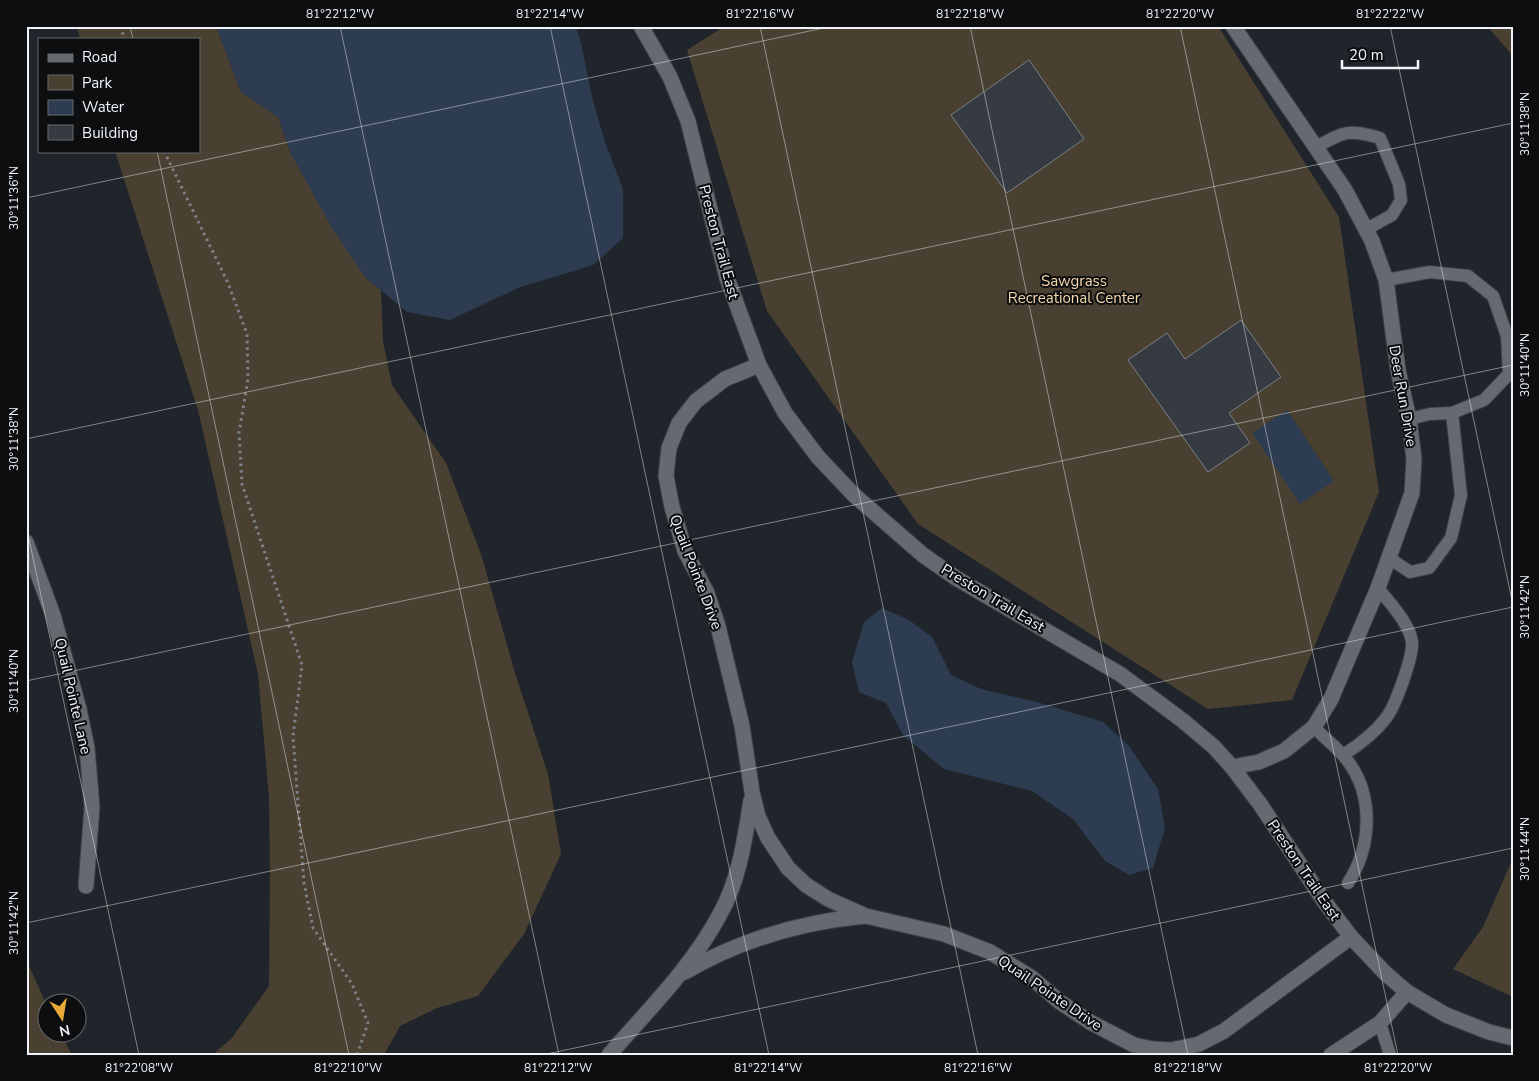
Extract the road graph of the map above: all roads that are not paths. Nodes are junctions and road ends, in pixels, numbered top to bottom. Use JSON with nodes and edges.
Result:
{"nodes":[{"id":1,"x":1233,"y":26,"type":"edge"},
{"id":2,"x":647,"y":28,"type":"edge"},
{"id":3,"x":1316,"y":148,"type":"junction"},
{"id":4,"x":1367,"y":229,"type":"junction"},
{"id":5,"x":1386,"y":280,"type":"junction"},
{"id":6,"x":759,"y":365,"type":"junction"},
{"id":7,"x":1452,"y":413,"type":"junction"},
{"id":8,"x":1409,"y":419,"type":"junction"},
{"id":9,"x":26,"y":542,"type":"edge"},
{"id":10,"x":1389,"y":558,"type":"junction"},
{"id":11,"x":1378,"y":588,"type":"junction"},
{"id":12,"x":1314,"y":728,"type":"junction"},
{"id":13,"x":1343,"y":755,"type":"junction"},
{"id":14,"x":1232,"y":767,"type":"junction"},
{"id":15,"x":752,"y":792,"type":"junction"},
{"id":16,"x":1348,"y":883,"type":"dead end"},
{"id":17,"x":86,"y":886,"type":"dead end"},
{"id":18,"x":866,"y":916,"type":"junction"},
{"id":19,"x":1351,"y":937,"type":"junction"},
{"id":20,"x":680,"y":975,"type":"junction"},
{"id":21,"x":1407,"y":992,"type":"junction"},
{"id":22,"x":1380,"y":1023,"type":"junction"},
{"id":23,"x":1513,"y":1038,"type":"edge"},
{"id":24,"x":609,"y":1055,"type":"edge"},
{"id":25,"x":1331,"y":1055,"type":"edge"},
{"id":26,"x":1390,"y":1055,"type":"edge"}],
"edges":[{"from":1,"to":3,"type":"street","name":"Deer Run Drive"},
{"from":2,"to":6,"type":"street","name":"Preston Trail East"},
{"from":3,"to":4,"type":"street","name":"Deer Run Drive"},
{"from":3,"to":4,"type":"lane"},
{"from":4,"to":5,"type":"street","name":"Deer Run Drive"},
{"from":5,"to":7,"type":"lane"},
{"from":5,"to":8,"type":"street","name":"Deer Run Drive"},
{"from":6,"to":14,"type":"street","name":"Preston Trail East"},
{"from":6,"to":15,"type":"street","name":"Quail Pointe Drive"},
{"from":7,"to":8,"type":"lane"},
{"from":7,"to":10,"type":"lane"},
{"from":8,"to":10,"type":"street","name":"Deer Run Drive"},
{"from":9,"to":17,"type":"street","name":"Quail Pointe Lane"},
{"from":10,"to":11,"type":"street","name":"Deer Run Drive"},
{"from":11,"to":12,"type":"street","name":"Deer Run Drive"},
{"from":11,"to":13,"type":"lane"},
{"from":12,"to":13,"type":"lane"},
{"from":12,"to":14,"type":"street","name":"Deer Run Drive"},
{"from":13,"to":16,"type":"lane"},
{"from":14,"to":19,"type":"street","name":"Preston Trail East"},
{"from":15,"to":18,"type":"street","name":"Quail Pointe Drive"},
{"from":15,"to":20,"type":"street","name":"Quail Pointe Drive"},
{"from":18,"to":19,"type":"street","name":"Quail Pointe Drive"},
{"from":18,"to":20,"type":"street","name":"Quail Pointe Drive"},
{"from":19,"to":21,"type":"street","name":"Preston Trail East"},
{"from":20,"to":24,"type":"street"},
{"from":21,"to":22,"type":"street"},
{"from":21,"to":23,"type":"street","name":"Preston Trail East"},
{"from":22,"to":25,"type":"street"},
{"from":22,"to":26,"type":"lane"}]}
